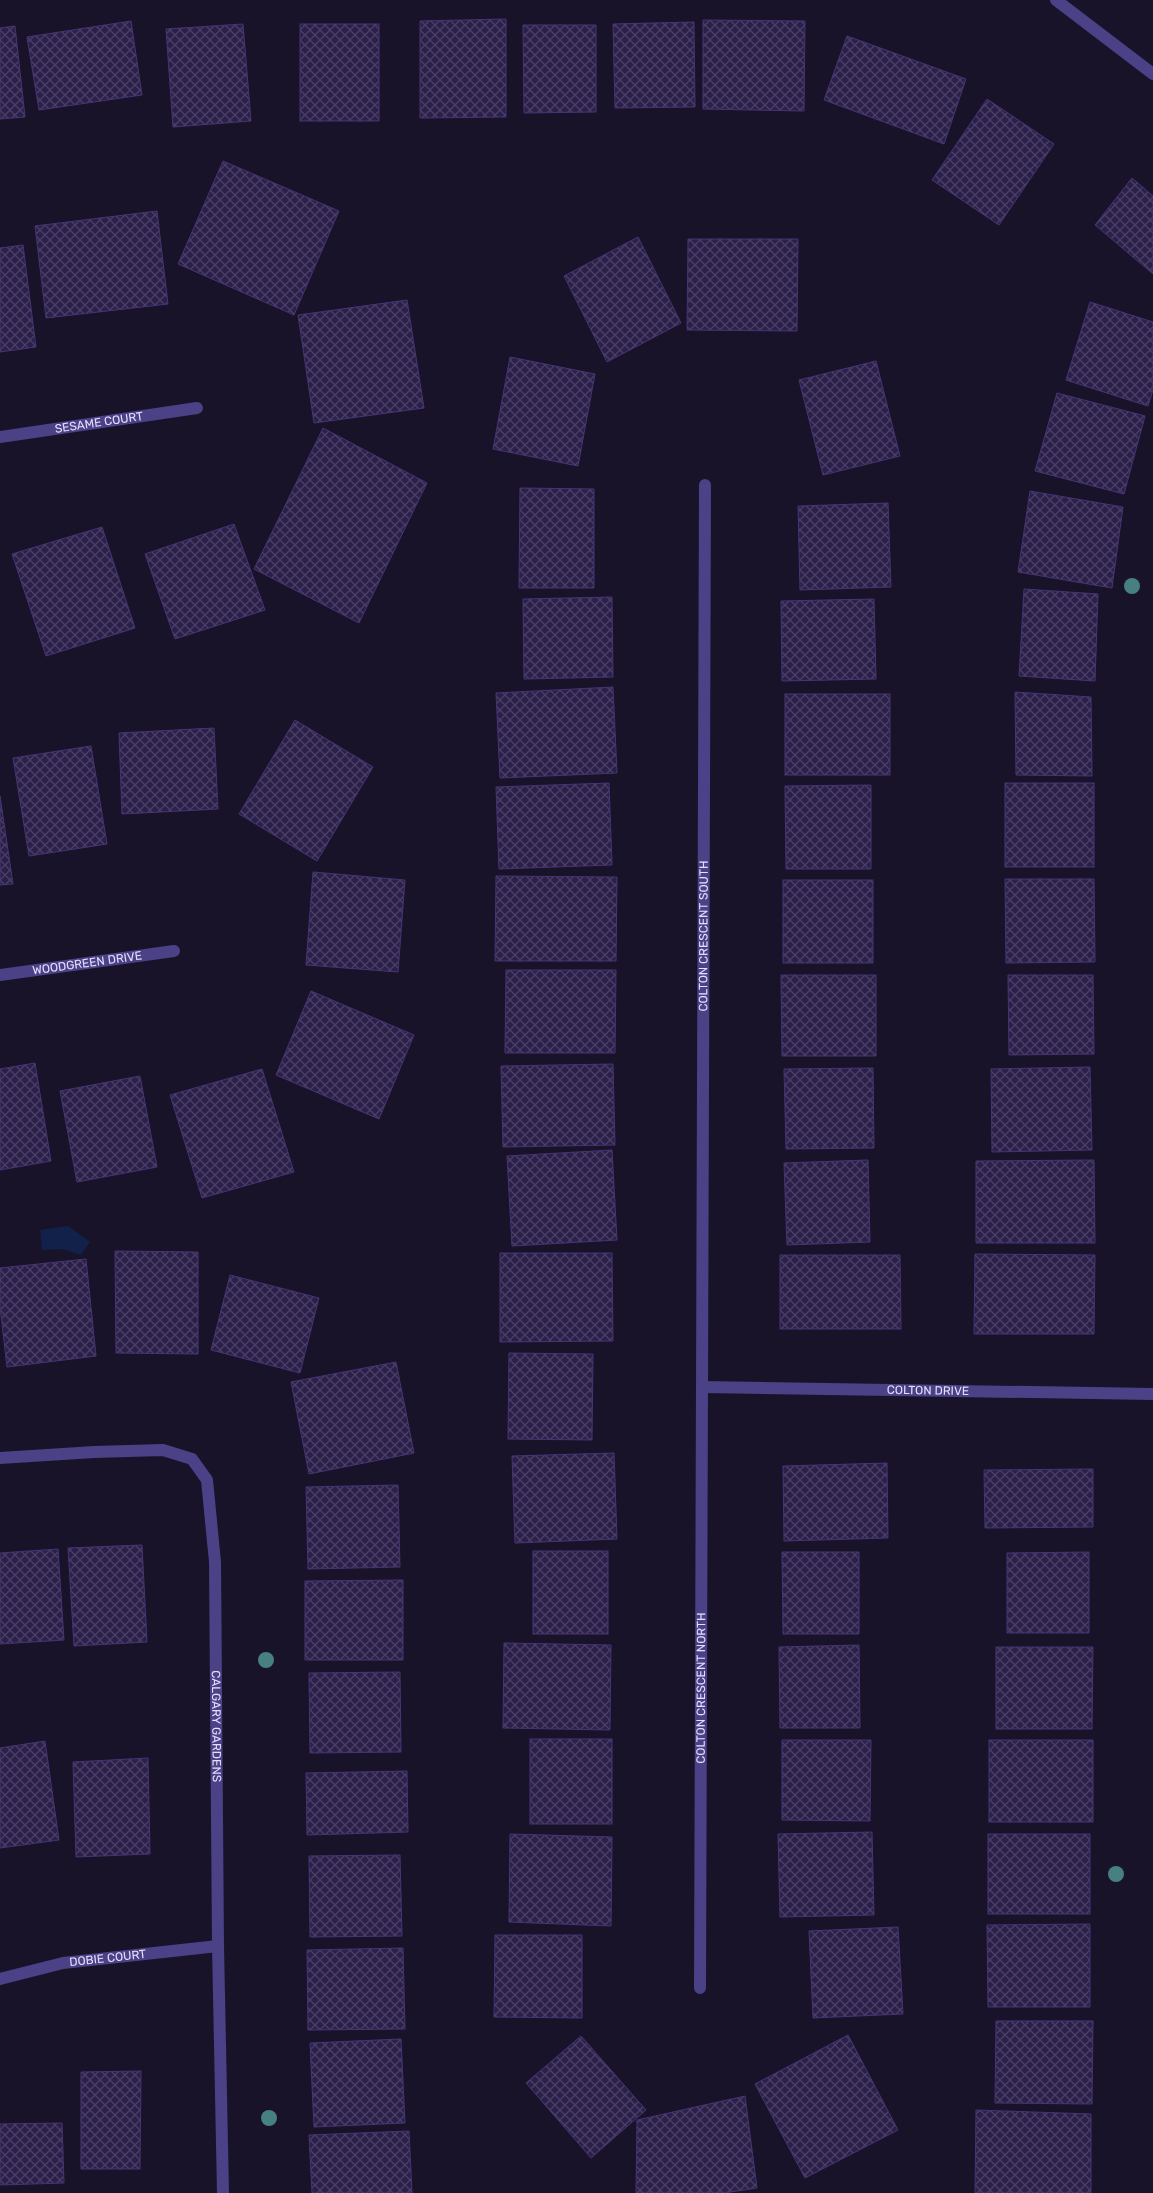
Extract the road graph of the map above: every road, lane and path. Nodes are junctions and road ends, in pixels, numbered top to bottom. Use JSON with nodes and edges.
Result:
{"nodes":[{"id":1,"x":1056,"y":0,"type":"edge"},
{"id":2,"x":1153,"y":74,"type":"edge"},
{"id":3,"x":197,"y":408,"type":"dead end"},
{"id":4,"x":0,"y":437,"type":"edge"},
{"id":5,"x":704,"y":485,"type":"dead end"},
{"id":6,"x":174,"y":951,"type":"dead end"},
{"id":7,"x":0,"y":975,"type":"edge"},
{"id":8,"x":702,"y":1387,"type":"junction"},
{"id":9,"x":1153,"y":1394,"type":"edge"},
{"id":10,"x":0,"y":1458,"type":"edge"},
{"id":11,"x":218,"y":1946,"type":"junction"},
{"id":12,"x":0,"y":1979,"type":"edge"},
{"id":13,"x":700,"y":1988,"type":"dead end"},
{"id":14,"x":223,"y":2193,"type":"edge"}],
"edges":[{"from":1,"to":2,"type":"street"},
{"from":3,"to":4,"type":"street","name":"SESAME COURT"},
{"from":5,"to":8,"type":"street","name":"COLTON CRESCENT SOUTH"},
{"from":6,"to":7,"type":"street","name":"WOODGREEN DRIVE"},
{"from":8,"to":9,"type":"street","name":"COLTON DRIVE"},
{"from":8,"to":13,"type":"street","name":"COLTON CRESCENT NORTH"},
{"from":10,"to":11,"type":"street","name":"CALGARY GARDENS"},
{"from":11,"to":12,"type":"street","name":"DOBIE COURT"},
{"from":11,"to":14,"type":"street","name":"CALGARY GARDENS"}]}
